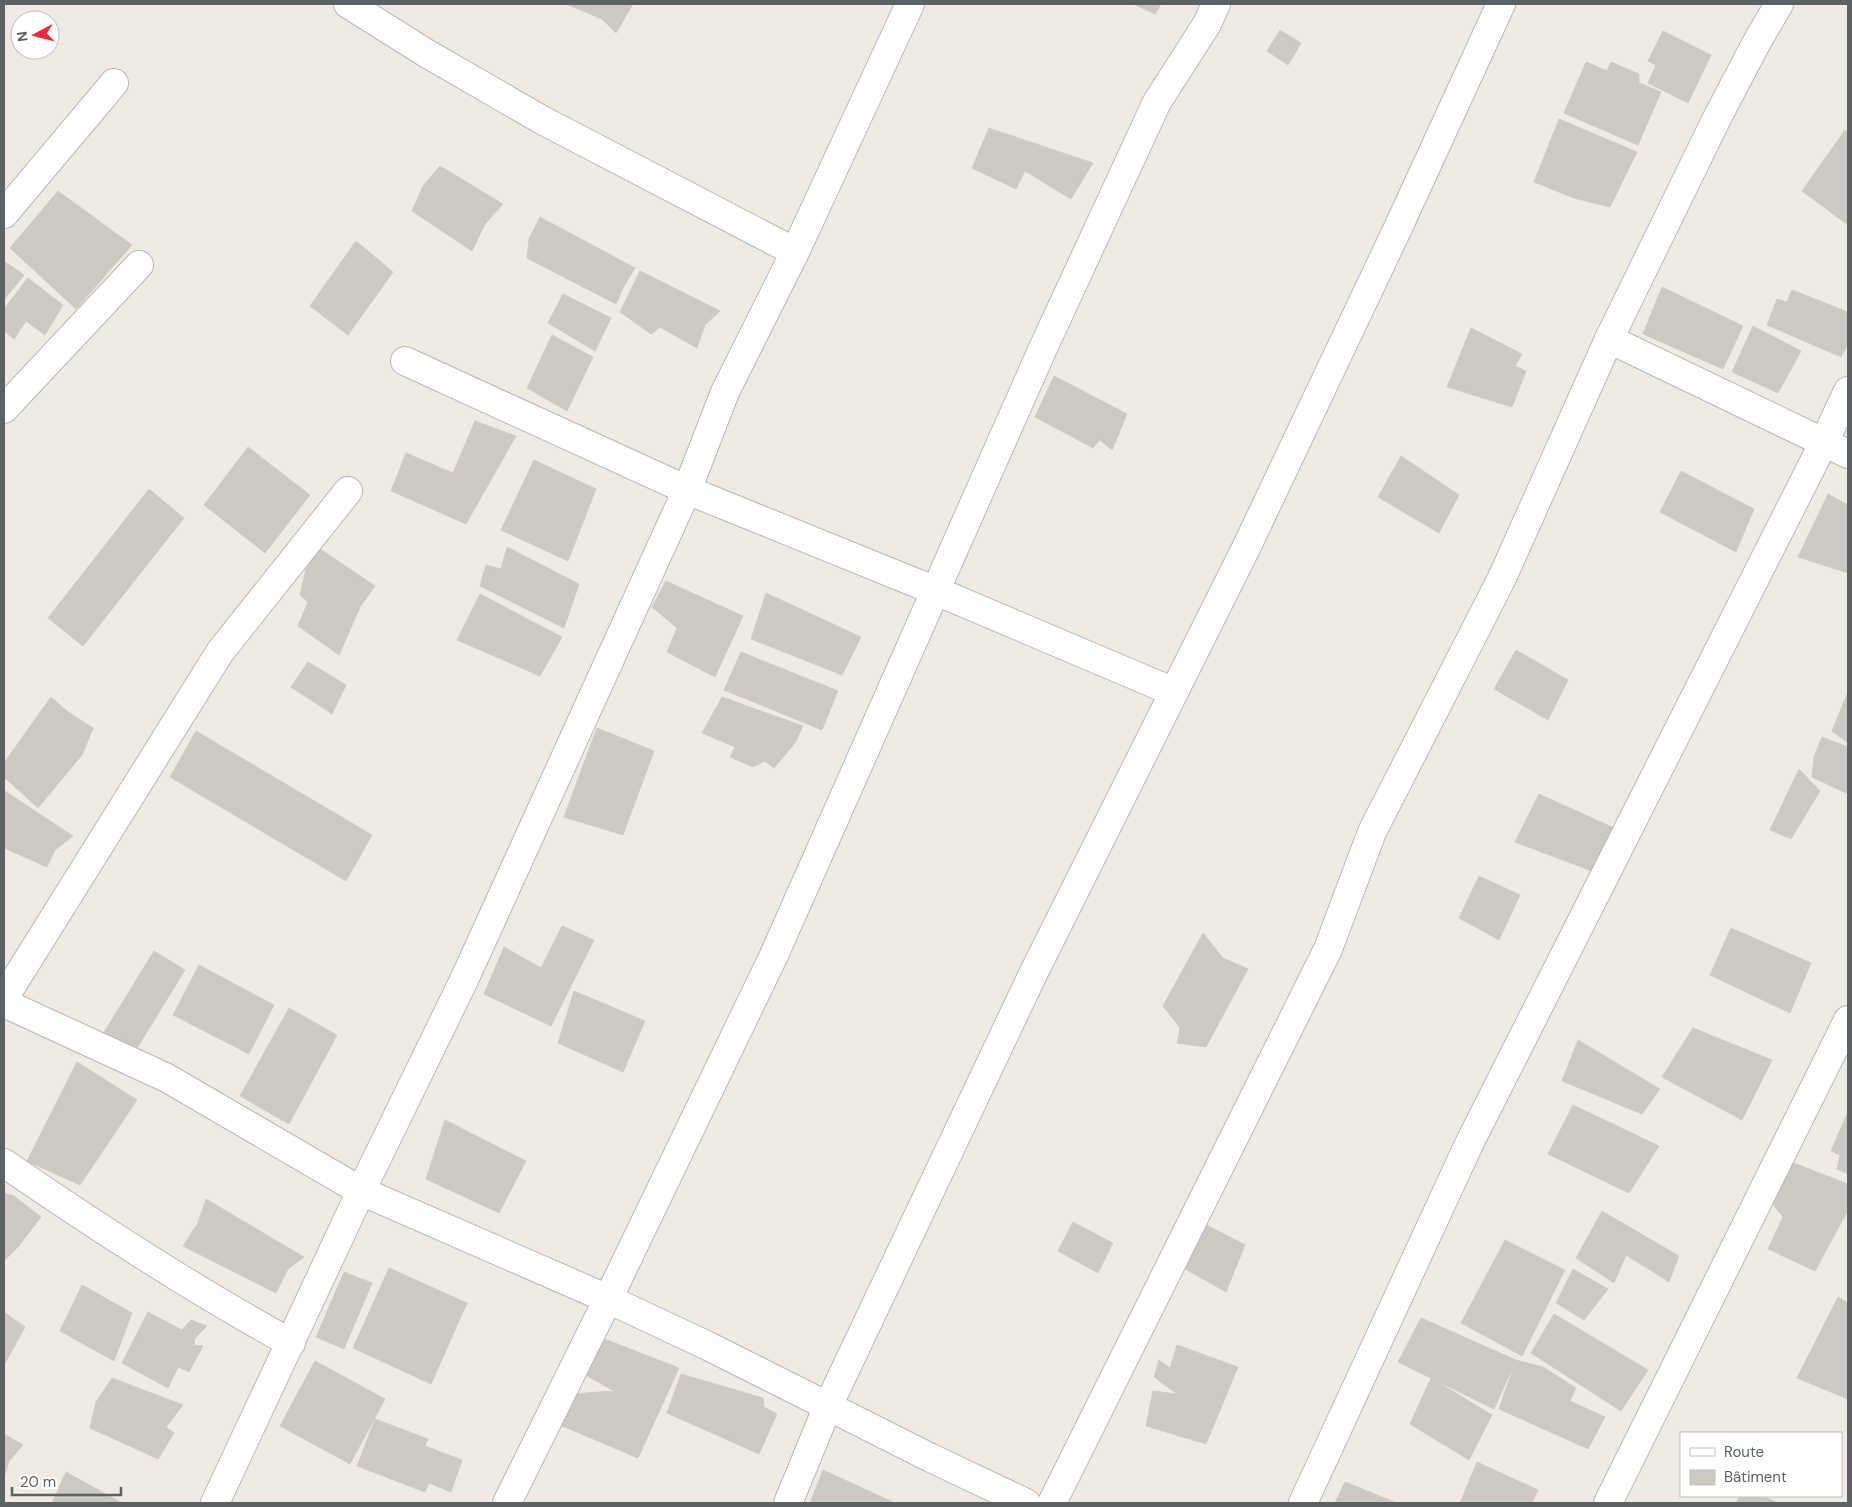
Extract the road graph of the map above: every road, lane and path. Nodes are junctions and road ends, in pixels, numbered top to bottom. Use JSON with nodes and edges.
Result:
{"nodes":[{"id":1,"x":348,"y":4,"type":"edge"},
{"id":2,"x":910,"y":4,"type":"edge"},
{"id":3,"x":1216,"y":4,"type":"edge"},
{"id":4,"x":1501,"y":4,"type":"edge"},
{"id":5,"x":1779,"y":4,"type":"edge"},
{"id":6,"x":114,"y":83,"type":"dead end"},
{"id":7,"x":4,"y":214,"type":"edge"},
{"id":8,"x":795,"y":252,"type":"junction"},
{"id":9,"x":139,"y":265,"type":"dead end"},
{"id":10,"x":1609,"y":339,"type":"junction"},
{"id":11,"x":405,"y":360,"type":"dead end"},
{"id":12,"x":1848,"y":391,"type":"edge"},
{"id":13,"x":4,"y":410,"type":"edge"},
{"id":14,"x":1824,"y":442,"type":"junction"},
{"id":15,"x":1848,"y":454,"type":"edge"},
{"id":16,"x":348,"y":490,"type":"dead end"},
{"id":17,"x":687,"y":490,"type":"junction"},
{"id":18,"x":936,"y":591,"type":"junction"},
{"id":19,"x":1174,"y":692,"type":"junction"},
{"id":20,"x":4,"y":998,"type":"edge"},
{"id":21,"x":4,"y":1003,"type":"edge"},
{"id":22,"x":1848,"y":1020,"type":"edge"},
{"id":23,"x":4,"y":1163,"type":"edge"},
{"id":24,"x":361,"y":1191,"type":"junction"},
{"id":25,"x":608,"y":1299,"type":"junction"},
{"id":26,"x":291,"y":1343,"type":"junction"},
{"id":27,"x":828,"y":1406,"type":"junction"},
{"id":28,"x":215,"y":1503,"type":"edge"},
{"id":29,"x":507,"y":1503,"type":"edge"},
{"id":30,"x":788,"y":1503,"type":"edge"},
{"id":31,"x":1026,"y":1503,"type":"edge"},
{"id":32,"x":1052,"y":1503,"type":"edge"},
{"id":33,"x":1303,"y":1503,"type":"edge"},
{"id":34,"x":1608,"y":1503,"type":"edge"}],
"edges":[{"from":1,"to":8,"type":"street"},
{"from":2,"to":8,"type":"street"},
{"from":3,"to":18,"type":"street"},
{"from":4,"to":19,"type":"street"},
{"from":5,"to":10,"type":"street"},
{"from":6,"to":7,"type":"street"},
{"from":8,"to":17,"type":"street"},
{"from":9,"to":13,"type":"street"},
{"from":10,"to":14,"type":"street"},
{"from":10,"to":32,"type":"street"},
{"from":11,"to":17,"type":"street"},
{"from":12,"to":14,"type":"street"},
{"from":14,"to":15,"type":"street"},
{"from":14,"to":33,"type":"street"},
{"from":16,"to":20,"type":"street"},
{"from":17,"to":18,"type":"street"},
{"from":17,"to":24,"type":"street"},
{"from":18,"to":19,"type":"street"},
{"from":18,"to":25,"type":"street"},
{"from":19,"to":27,"type":"street"},
{"from":21,"to":24,"type":"street"},
{"from":22,"to":34,"type":"street"},
{"from":23,"to":26,"type":"street"},
{"from":24,"to":25,"type":"street"},
{"from":24,"to":26,"type":"street"},
{"from":25,"to":27,"type":"street"},
{"from":25,"to":29,"type":"street"},
{"from":26,"to":28,"type":"street"},
{"from":27,"to":30,"type":"street"},
{"from":27,"to":31,"type":"street"}]}
